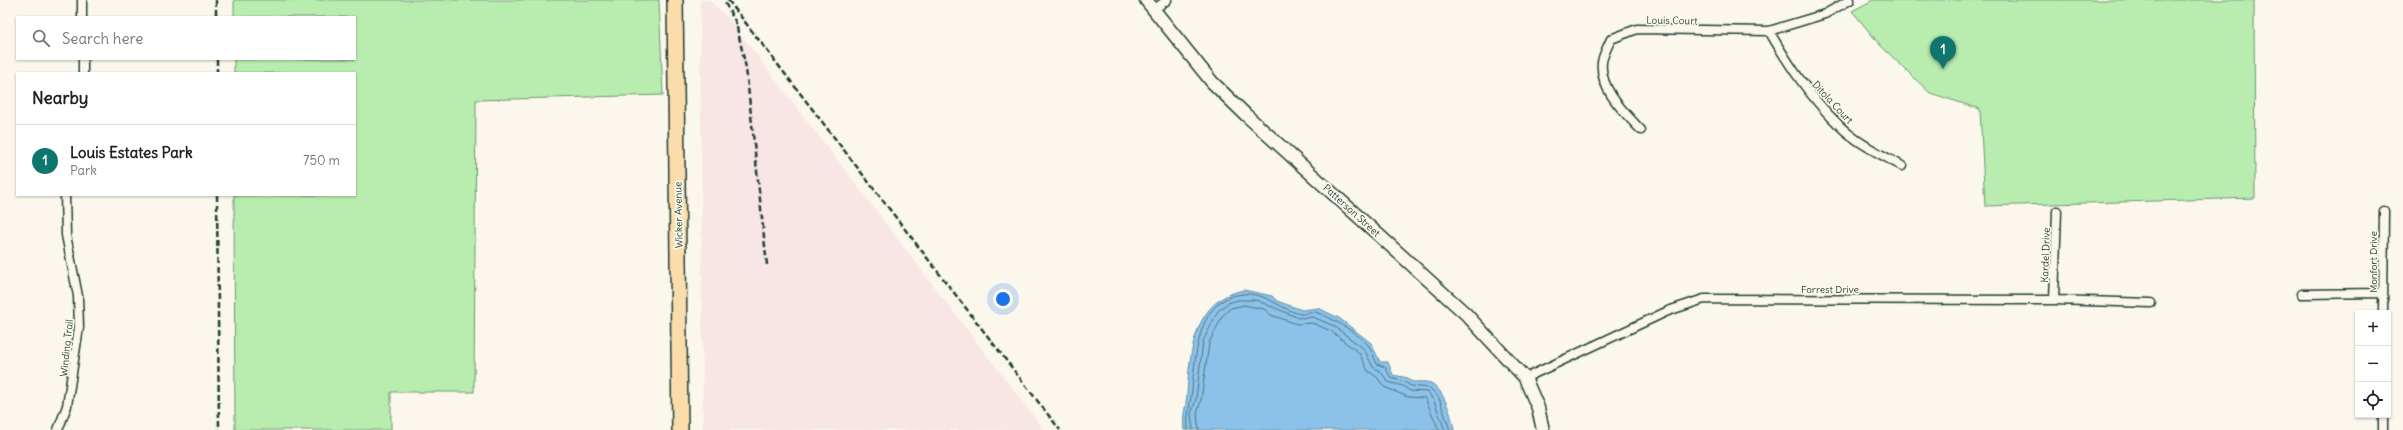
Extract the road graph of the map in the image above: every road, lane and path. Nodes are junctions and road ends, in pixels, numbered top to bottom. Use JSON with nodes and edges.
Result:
{"nodes":[{"id":1,"x":82,"y":0,"type":"edge"},
{"id":2,"x":675,"y":0,"type":"edge"},
{"id":3,"x":1146,"y":0,"type":"edge"},
{"id":4,"x":1167,"y":0,"type":"edge"},
{"id":5,"x":1850,"y":0,"type":"edge"},
{"id":6,"x":1153,"y":10,"type":"junction"},
{"id":7,"x":82,"y":16,"type":"edge"},
{"id":8,"x":1769,"y":31,"type":"junction"},
{"id":9,"x":83,"y":60,"type":"edge"},
{"id":10,"x":83,"y":72,"type":"edge"},
{"id":11,"x":1641,"y":130,"type":"dead end"},
{"id":12,"x":1902,"y":166,"type":"dead end"},
{"id":13,"x":66,"y":196,"type":"edge"},
{"id":14,"x":2056,"y":211,"type":"dead end"},
{"id":15,"x":2384,"y":211,"type":"dead end"},
{"id":16,"x":2383,"y":293,"type":"junction"},
{"id":17,"x":2302,"y":294,"type":"dead end"},
{"id":18,"x":2054,"y":300,"type":"junction"},
{"id":19,"x":2151,"y":303,"type":"dead end"},
{"id":20,"x":2383,"y":310,"type":"edge"},
{"id":21,"x":1525,"y":378,"type":"junction"},
{"id":22,"x":2383,"y":418,"type":"edge"},
{"id":23,"x":58,"y":430,"type":"edge"},
{"id":24,"x":680,"y":430,"type":"edge"},
{"id":25,"x":1543,"y":430,"type":"edge"},
{"id":26,"x":2383,"y":430,"type":"edge"}],
"edges":[{"from":1,"to":7,"type":"street"},
{"from":2,"to":24,"type":"highway","name":"Wicker Avenue"},
{"from":3,"to":6,"type":"street","name":"Patterson Street"},
{"from":4,"to":6,"type":"street"},
{"from":5,"to":8,"type":"street","name":"Louis Court"},
{"from":6,"to":21,"type":"street","name":"Patterson Street"},
{"from":8,"to":11,"type":"street","name":"Louis Court"},
{"from":8,"to":12,"type":"street","name":"Ditola Court"},
{"from":9,"to":10,"type":"street"},
{"from":13,"to":23,"type":"street","name":"Winding Trail"},
{"from":14,"to":18,"type":"street","name":"Kardel Drive"},
{"from":15,"to":16,"type":"street","name":"Monfort Drive"},
{"from":16,"to":17,"type":"street"},
{"from":16,"to":20,"type":"street","name":"Monfort Drive"},
{"from":18,"to":19,"type":"street","name":"Forrest Drive"},
{"from":18,"to":21,"type":"street","name":"Forrest Drive"},
{"from":21,"to":25,"type":"street","name":"Patterson Street"},
{"from":22,"to":26,"type":"street"}]}
